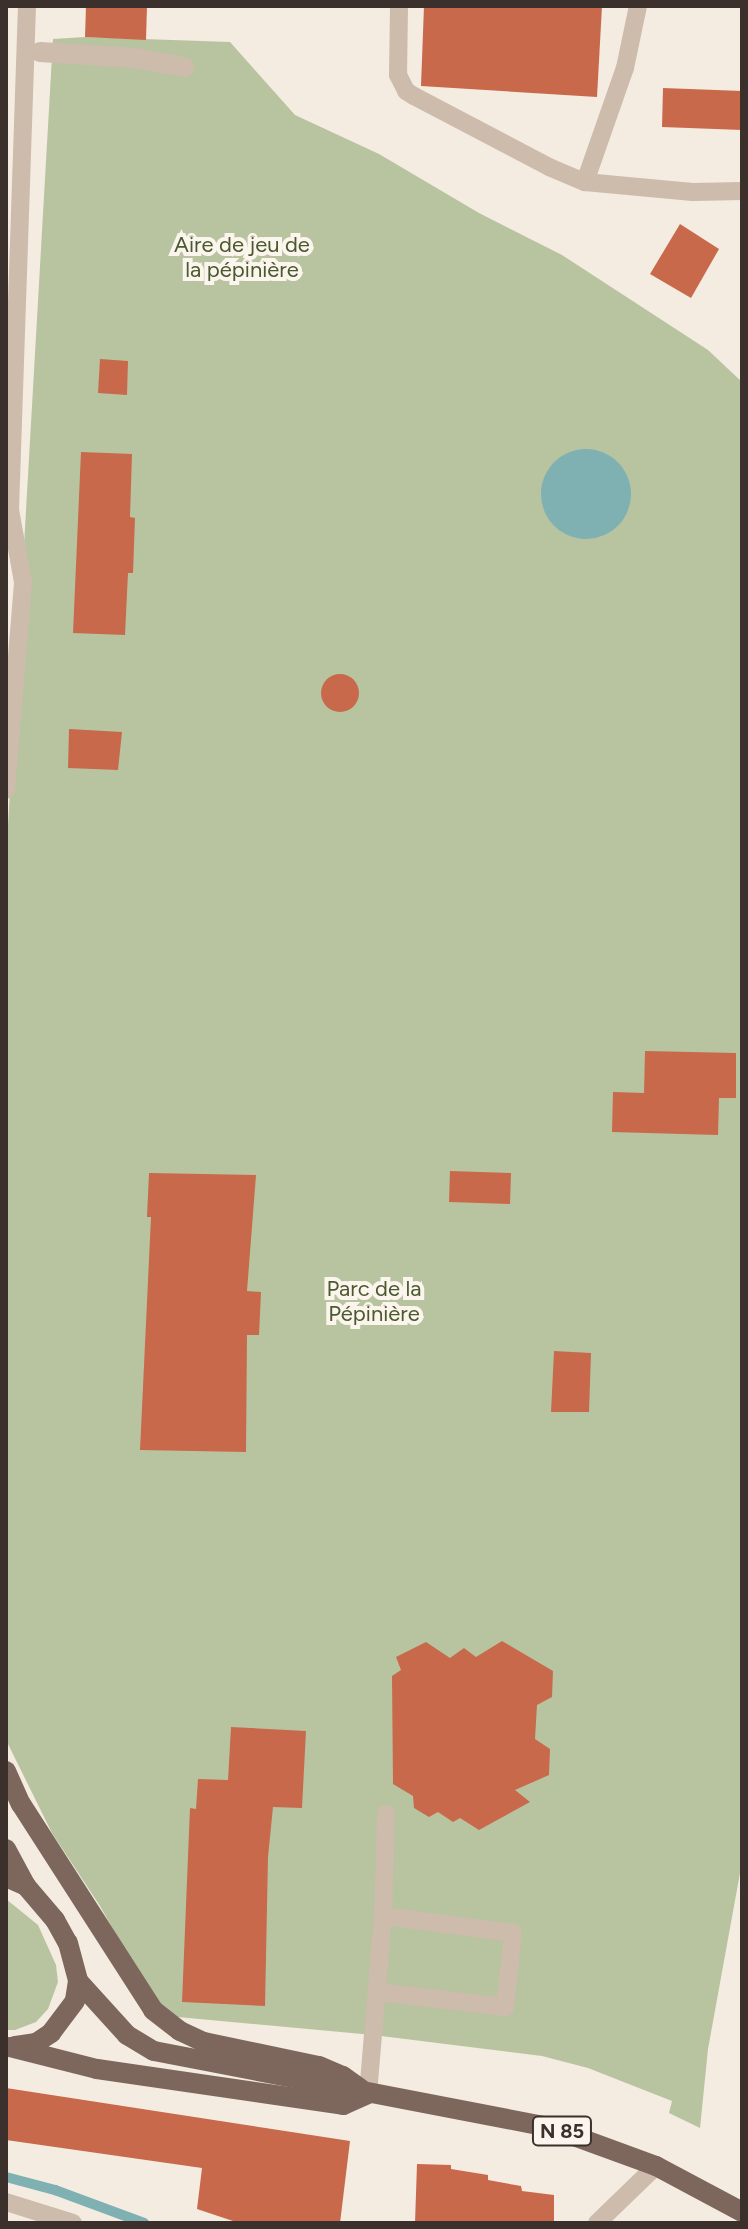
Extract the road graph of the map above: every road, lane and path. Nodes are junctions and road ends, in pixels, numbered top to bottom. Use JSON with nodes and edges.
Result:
{"nodes":[{"id":1,"x":27,"y":6,"type":"edge"},
{"id":2,"x":399,"y":6,"type":"edge"},
{"id":3,"x":638,"y":6,"type":"edge"},
{"id":4,"x":40,"y":52,"type":"dead end"},
{"id":5,"x":184,"y":67,"type":"dead end"},
{"id":6,"x":585,"y":182,"type":"junction"},
{"id":7,"x":742,"y":191,"type":"edge"},
{"id":8,"x":6,"y":790,"type":"edge"},
{"id":9,"x":6,"y":1771,"type":"edge"},
{"id":10,"x":386,"y":1814,"type":"dead end"},
{"id":11,"x":6,"y":1849,"type":"edge"},
{"id":12,"x":6,"y":1877,"type":"edge"},
{"id":13,"x":26,"y":1886,"type":"junction"},
{"id":14,"x":383,"y":1916,"type":"junction"},
{"id":15,"x":78,"y":1981,"type":"junction"},
{"id":16,"x":377,"y":1992,"type":"junction"},
{"id":17,"x":8,"y":2046,"type":"edge"},
{"id":18,"x":368,"y":2094,"type":"junction"},
{"id":19,"x":656,"y":2166,"type":"junction"},
{"id":20,"x":6,"y":2202,"type":"edge"},
{"id":21,"x":742,"y":2212,"type":"edge"},
{"id":22,"x":73,"y":2223,"type":"edge"},
{"id":23,"x":597,"y":2223,"type":"edge"}],
"edges":[{"from":1,"to":8,"type":"lane"},
{"from":2,"to":6,"type":"lane"},
{"from":3,"to":6,"type":"lane"},
{"from":4,"to":5,"type":"street"},
{"from":6,"to":7,"type":"lane"},
{"from":9,"to":18,"type":"main road"},
{"from":10,"to":14,"type":"lane"},
{"from":11,"to":13,"type":"main road"},
{"from":12,"to":13,"type":"main road"},
{"from":13,"to":15,"type":"main road"},
{"from":14,"to":16,"type":"lane"},
{"from":14,"to":16,"type":"lane"},
{"from":15,"to":17,"type":"main road"},
{"from":15,"to":18,"type":"main road","number":"N 85"},
{"from":16,"to":18,"type":"lane"},
{"from":17,"to":18,"type":"main road","number":"N 85"},
{"from":18,"to":19,"type":"main road","number":"N 85"},
{"from":19,"to":21,"type":"main road","number":"N 85"},
{"from":19,"to":23,"type":"lane"},
{"from":20,"to":22,"type":"lane"}]}
